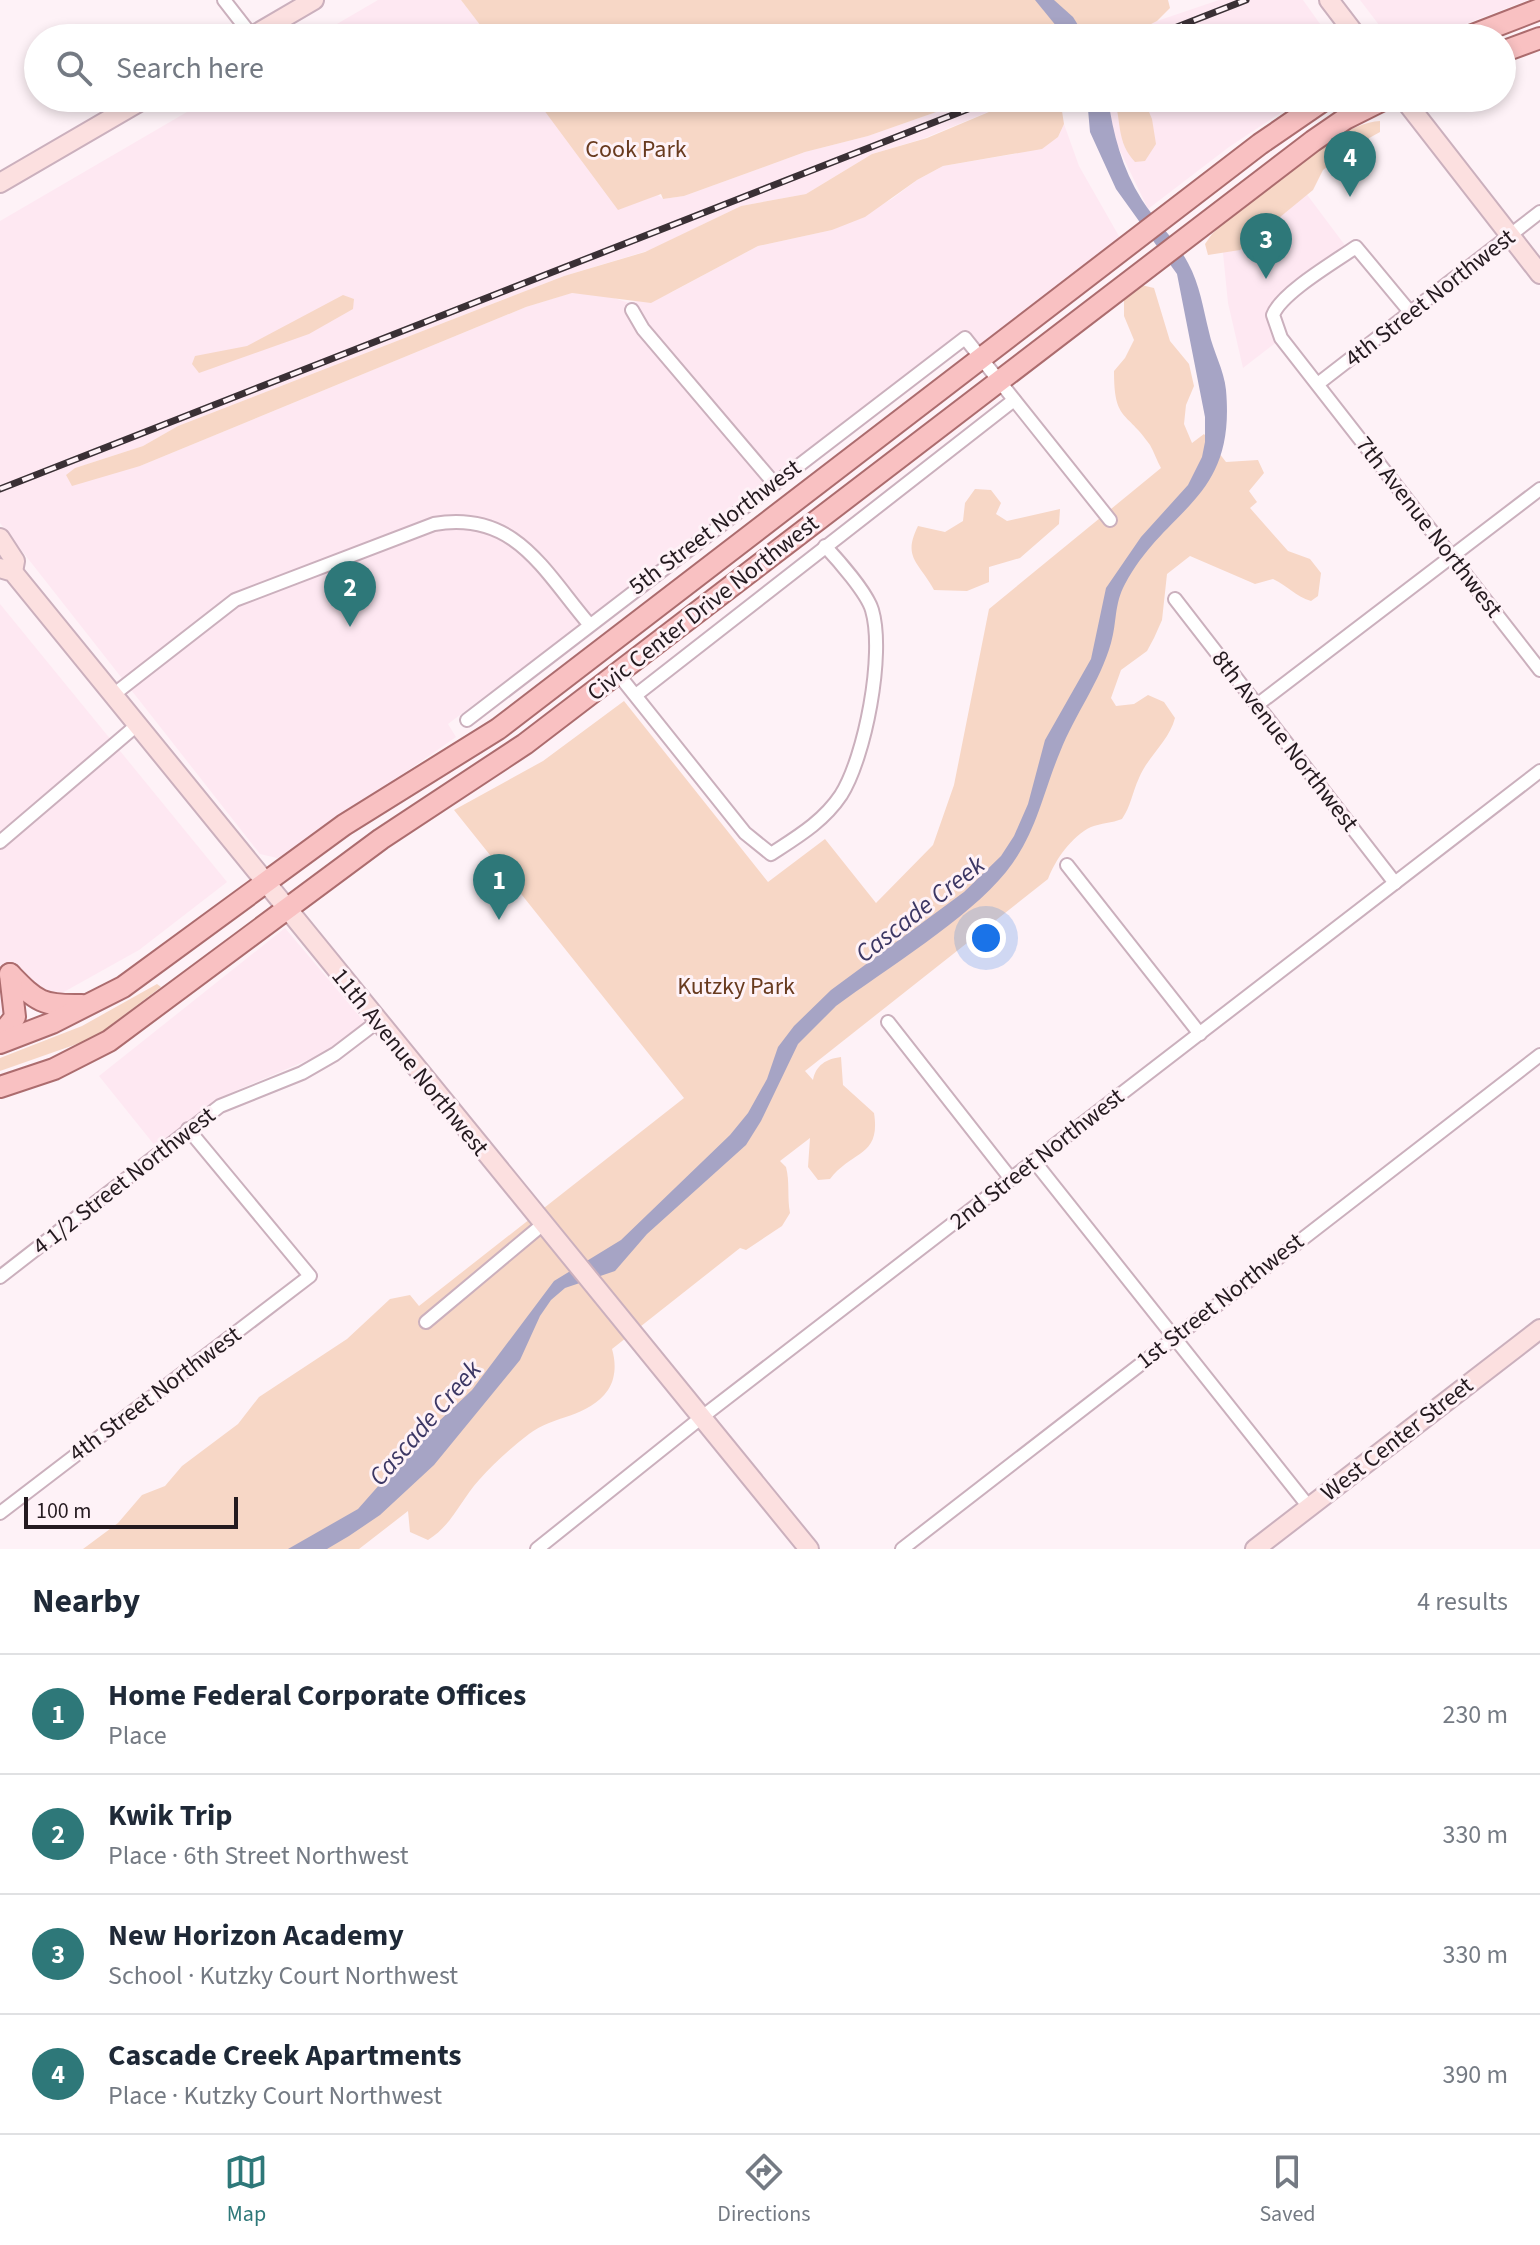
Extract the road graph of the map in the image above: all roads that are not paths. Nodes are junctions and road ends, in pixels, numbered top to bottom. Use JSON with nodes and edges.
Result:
{"nodes":[{"id":1,"x":224,"y":0,"type":"edge"},
{"id":2,"x":314,"y":0,"type":"edge"},
{"id":3,"x":1329,"y":0,"type":"edge"},
{"id":4,"x":1540,"y":9,"type":"edge"},
{"id":5,"x":242,"y":24,"type":"edge"},
{"id":6,"x":273,"y":24,"type":"edge"},
{"id":7,"x":1347,"y":24,"type":"edge"},
{"id":8,"x":1501,"y":24,"type":"edge"},
{"id":9,"x":1540,"y":38,"type":"edge"},
{"id":10,"x":1516,"y":47,"type":"edge"},
{"id":11,"x":122,"y":112,"type":"edge"},
{"id":12,"x":1308,"y":112,"type":"edge"},
{"id":13,"x":1361,"y":112,"type":"edge"},
{"id":14,"x":1414,"y":112,"type":"edge"},
{"id":15,"x":0,"y":183,"type":"edge"},
{"id":16,"x":1540,"y":212,"type":"edge"},
{"id":17,"x":1510,"y":236,"type":"junction"},
{"id":18,"x":1540,"y":274,"type":"edge"},
{"id":19,"x":632,"y":310,"type":"dead end"},
{"id":20,"x":1410,"y":312,"type":"junction"},
{"id":21,"x":981,"y":358,"type":"junction"},
{"id":22,"x":998,"y":380,"type":"junction"},
{"id":23,"x":1319,"y":383,"type":"junction"},
{"id":24,"x":1014,"y":400,"type":"junction"},
{"id":25,"x":773,"y":482,"type":"junction"},
{"id":26,"x":1540,"y":489,"type":"edge"},
{"id":27,"x":1110,"y":520,"type":"dead end"},
{"id":28,"x":0,"y":538,"type":"edge"},
{"id":29,"x":825,"y":546,"type":"junction"},
{"id":30,"x":1451,"y":556,"type":"junction"},
{"id":31,"x":7,"y":570,"type":"edge"},
{"id":32,"x":1175,"y":599,"type":"dead end"},
{"id":33,"x":589,"y":624,"type":"junction"},
{"id":34,"x":1540,"y":670,"type":"edge"},
{"id":35,"x":618,"y":674,"type":"junction"},
{"id":36,"x":113,"y":695,"type":"junction"},
{"id":37,"x":636,"y":695,"type":"junction"},
{"id":38,"x":1257,"y":705,"type":"junction"},
{"id":39,"x":467,"y":720,"type":"dead end"},
{"id":40,"x":137,"y":725,"type":"junction"},
{"id":41,"x":1540,"y":771,"type":"edge"},
{"id":42,"x":0,"y":842,"type":"edge"},
{"id":43,"x":1067,"y":865,"type":"dead end"},
{"id":44,"x":265,"y":883,"type":"junction"},
{"id":45,"x":1395,"y":883,"type":"junction"},
{"id":46,"x":286,"y":907,"type":"junction"},
{"id":47,"x":90,"y":1005,"type":"junction"},
{"id":48,"x":377,"y":1022,"type":"junction"},
{"id":49,"x":888,"y":1022,"type":"dead end"},
{"id":50,"x":1200,"y":1034,"type":"junction"},
{"id":51,"x":0,"y":1036,"type":"edge"},
{"id":52,"x":0,"y":1043,"type":"edge"},
{"id":53,"x":1540,"y":1055,"type":"edge"},
{"id":54,"x":0,"y":1087,"type":"edge"},
{"id":55,"x":188,"y":1129,"type":"junction"},
{"id":56,"x":1034,"y":1161,"type":"junction"},
{"id":57,"x":1011,"y":1179,"type":"junction"},
{"id":58,"x":542,"y":1225,"type":"junction"},
{"id":59,"x":0,"y":1277,"type":"edge"},
{"id":60,"x":426,"y":1322,"type":"dead end"},
{"id":61,"x":1540,"y":1329,"type":"edge"},
{"id":62,"x":1173,"y":1336,"type":"junction"},
{"id":63,"x":702,"y":1417,"type":"junction"},
{"id":64,"x":1309,"y":1507,"type":"junction"},
{"id":65,"x":0,"y":1513,"type":"edge"},
{"id":66,"x":537,"y":1549,"type":"edge"},
{"id":67,"x":809,"y":1549,"type":"edge"},
{"id":68,"x":902,"y":1549,"type":"edge"},
{"id":69,"x":1255,"y":1549,"type":"edge"}],
"edges":[{"from":1,"to":5,"type":"street"},
{"from":2,"to":6,"type":"main road"},
{"from":3,"to":7,"type":"main road"},
{"from":4,"to":8,"type":"main road"},
{"from":9,"to":10,"type":"main road"},
{"from":11,"to":15,"type":"main road"},
{"from":12,"to":21,"type":"main road","name":"Civic Center Drive Northwest"},
{"from":13,"to":22,"type":"main road","name":"Civic Center Drive Northwest"},
{"from":14,"to":17,"type":"main road"},
{"from":16,"to":17,"type":"street","name":"4th Street Northwest"},
{"from":17,"to":18,"type":"main road"},
{"from":17,"to":20,"type":"street","name":"4th Street Northwest"},
{"from":19,"to":25,"type":"street"},
{"from":20,"to":23,"type":"street","name":"4th Street Northwest"},
{"from":20,"to":23,"type":"street","name":"7th Avenue Northwest"},
{"from":21,"to":22,"type":"street"},
{"from":21,"to":25,"type":"street","name":"5th Street Northwest"},
{"from":21,"to":44,"type":"main road","name":"Civic Center Drive Northwest"},
{"from":22,"to":24,"type":"street"},
{"from":22,"to":35,"type":"main road","name":"Civic Center Drive Northwest"},
{"from":23,"to":30,"type":"street","name":"7th Avenue Northwest"},
{"from":24,"to":27,"type":"street"},
{"from":24,"to":29,"type":"street"},
{"from":25,"to":33,"type":"street","name":"5th Street Northwest"},
{"from":26,"to":30,"type":"street"},
{"from":28,"to":31,"type":"main road","name":"11th Avenue Northwest"},
{"from":29,"to":37,"type":"street"},
{"from":29,"to":37,"type":"street"},
{"from":30,"to":34,"type":"street","name":"7th Avenue Northwest"},
{"from":30,"to":38,"type":"street"},
{"from":31,"to":36,"type":"main road","name":"11th Avenue Northwest"},
{"from":32,"to":38,"type":"street","name":"8th Avenue Northwest"},
{"from":33,"to":36,"type":"street"},
{"from":33,"to":39,"type":"street","name":"5th Street Northwest"},
{"from":35,"to":37,"type":"street"},
{"from":35,"to":46,"type":"main road","name":"Civic Center Drive Northwest"},
{"from":36,"to":40,"type":"main road","name":"11th Avenue Northwest"},
{"from":38,"to":45,"type":"street","name":"8th Avenue Northwest"},
{"from":40,"to":42,"type":"street"},
{"from":40,"to":44,"type":"main road","name":"11th Avenue Northwest"},
{"from":41,"to":45,"type":"street","name":"2nd Street Northwest"},
{"from":43,"to":50,"type":"street"},
{"from":44,"to":46,"type":"main road","name":"11th Avenue Northwest"},
{"from":44,"to":47,"type":"main road","name":"Civic Center Drive Northwest"},
{"from":45,"to":50,"type":"street","name":"2nd Street Northwest"},
{"from":46,"to":48,"type":"main road","name":"11th Avenue Northwest"},
{"from":46,"to":54,"type":"main road","name":"Civic Center Drive Northwest"},
{"from":47,"to":51,"type":"main road"},
{"from":47,"to":52,"type":"main road","name":"Civic Center Drive Northwest"},
{"from":48,"to":55,"type":"street","name":"4 1/2 Street Northwest"},
{"from":48,"to":58,"type":"main road","name":"11th Avenue Northwest"},
{"from":49,"to":57,"type":"street"},
{"from":50,"to":56,"type":"street","name":"2nd Street Northwest"},
{"from":53,"to":62,"type":"street","name":"1st Street Northwest"},
{"from":55,"to":59,"type":"street","name":"4 1/2 Street Northwest"},
{"from":55,"to":65,"type":"street","name":"4th Street Northwest"},
{"from":56,"to":57,"type":"street","name":"2nd Street Northwest"},
{"from":56,"to":62,"type":"street"},
{"from":57,"to":63,"type":"street","name":"2nd Street Northwest"},
{"from":58,"to":60,"type":"street"},
{"from":58,"to":63,"type":"main road","name":"11th Avenue Northwest"},
{"from":61,"to":64,"type":"main road","name":"West Center Street"},
{"from":62,"to":64,"type":"street"},
{"from":62,"to":68,"type":"street","name":"1st Street Northwest"},
{"from":63,"to":66,"type":"street","name":"2nd Street Northwest"},
{"from":63,"to":67,"type":"main road","name":"11th Avenue Northwest"},
{"from":64,"to":69,"type":"main road","name":"West Center Street"}]}
